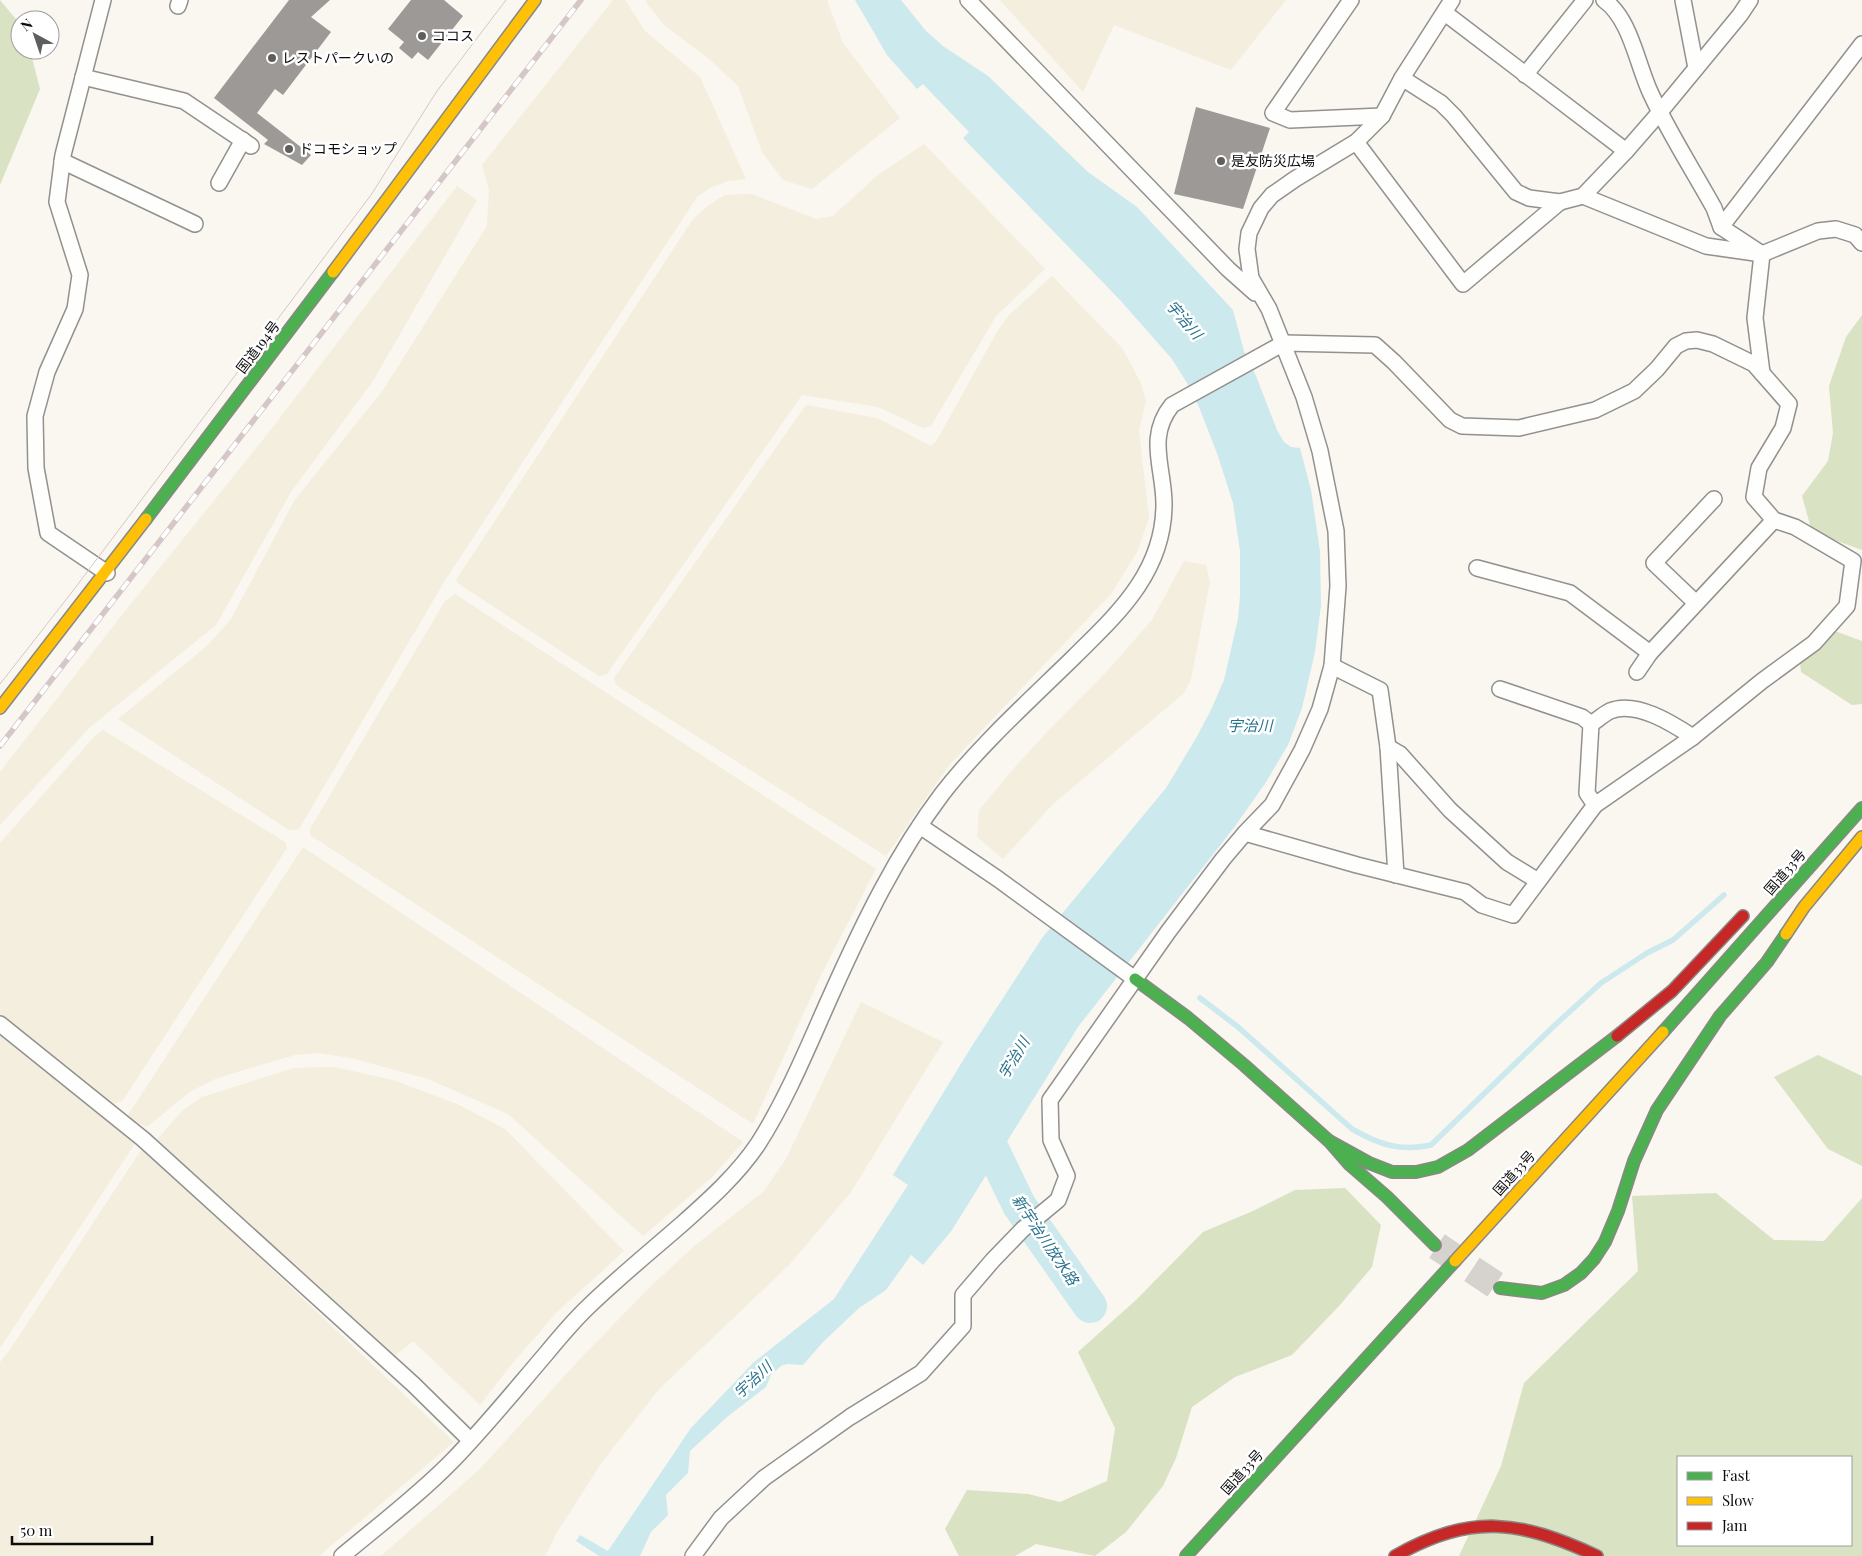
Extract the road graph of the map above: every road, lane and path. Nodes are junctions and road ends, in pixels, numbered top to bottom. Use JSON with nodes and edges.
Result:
{"nodes":[{"id":1,"x":103,"y":0,"type":"edge"},
{"id":2,"x":535,"y":0,"type":"edge"},
{"id":3,"x":968,"y":0,"type":"edge"},
{"id":4,"x":1351,"y":0,"type":"edge"},
{"id":5,"x":1585,"y":0,"type":"edge"},
{"id":6,"x":1604,"y":0,"type":"edge"},
{"id":7,"x":1683,"y":0,"type":"edge"},
{"id":8,"x":1750,"y":0,"type":"edge"},
{"id":9,"x":1448,"y":6,"type":"edge"},
{"id":10,"x":1862,"y":44,"type":"edge"},
{"id":11,"x":1696,"y":68,"type":"junction"},
{"id":12,"x":1524,"y":75,"type":"junction"},
{"id":13,"x":83,"y":77,"type":"junction"},
{"id":14,"x":1402,"y":78,"type":"junction"},
{"id":15,"x":1660,"y":112,"type":"junction"},
{"id":16,"x":1382,"y":116,"type":"junction"},
{"id":17,"x":1356,"y":142,"type":"junction"},
{"id":18,"x":1626,"y":151,"type":"junction"},
{"id":19,"x":62,"y":161,"type":"junction"},
{"id":20,"x":219,"y":183,"type":"dead end"},
{"id":21,"x":1583,"y":196,"type":"junction"},
{"id":22,"x":1560,"y":202,"type":"junction"},
{"id":23,"x":195,"y":224,"type":"dead end"},
{"id":24,"x":1721,"y":227,"type":"junction"},
{"id":25,"x":1859,"y":233,"type":"edge"},
{"id":26,"x":1762,"y":254,"type":"junction"},
{"id":27,"x":1269,"y":309,"type":"junction"},
{"id":28,"x":1284,"y":343,"type":"junction"},
{"id":29,"x":1762,"y":373,"type":"junction"},
{"id":30,"x":1714,"y":499,"type":"dead end"},
{"id":31,"x":1774,"y":520,"type":"junction"},
{"id":32,"x":1857,"y":562,"type":"edge"},
{"id":33,"x":1477,"y":568,"type":"dead end"},
{"id":34,"x":107,"y":573,"type":"junction"},
{"id":35,"x":1696,"y":603,"type":"junction"},
{"id":36,"x":1650,"y":653,"type":"junction"},
{"id":37,"x":1332,"y":666,"type":"junction"},
{"id":38,"x":1637,"y":672,"type":"dead end"},
{"id":39,"x":1500,"y":689,"type":"dead end"},
{"id":40,"x":0,"y":708,"type":"edge"},
{"id":41,"x":1591,"y":724,"type":"junction"},
{"id":42,"x":1693,"y":737,"type":"junction"},
{"id":43,"x":1388,"y":747,"type":"junction"},
{"id":44,"x":1595,"y":805,"type":"junction"},
{"id":45,"x":1862,"y":808,"type":"edge"},
{"id":46,"x":920,"y":826,"type":"junction"},
{"id":47,"x":1245,"y":833,"type":"junction"},
{"id":48,"x":1862,"y":837,"type":"edge"},
{"id":49,"x":1396,"y":875,"type":"junction"},
{"id":50,"x":1802,"y":875,"type":"junction"},
{"id":51,"x":1538,"y":881,"type":"junction"},
{"id":52,"x":1135,"y":979,"type":"junction"},
{"id":53,"x":0,"y":1024,"type":"edge"},
{"id":54,"x":1329,"y":1141,"type":"junction"},
{"id":55,"x":1435,"y":1245,"type":"tunnel mouth"},
{"id":56,"x":1500,"y":1288,"type":"tunnel mouth"},
{"id":57,"x":470,"y":1440,"type":"junction"},
{"id":58,"x":342,"y":1556,"type":"edge"},
{"id":59,"x":693,"y":1556,"type":"edge"},
{"id":60,"x":1186,"y":1556,"type":"edge"},
{"id":61,"x":1395,"y":1556,"type":"edge"},
{"id":62,"x":1597,"y":1556,"type":"edge"}],
"edges":[{"from":1,"to":13,"type":"street"},
{"from":2,"to":34,"type":"main road","name":"国道194号"},
{"from":3,"to":27,"type":"street"},
{"from":4,"to":16,"type":"street"},
{"from":5,"to":12,"type":"street"},
{"from":6,"to":15,"type":"street"},
{"from":7,"to":11,"type":"street"},
{"from":8,"to":11,"type":"street"},
{"from":9,"to":12,"type":"street"},
{"from":9,"to":14,"type":"street"},
{"from":10,"to":24,"type":"street"},
{"from":11,"to":15,"type":"street"},
{"from":12,"to":18,"type":"street"},
{"from":13,"to":19,"type":"street"},
{"from":13,"to":20,"type":"street"},
{"from":14,"to":16,"type":"street"},
{"from":14,"to":22,"type":"street"},
{"from":15,"to":18,"type":"street"},
{"from":15,"to":24,"type":"street"},
{"from":16,"to":17,"type":"street"},
{"from":17,"to":22,"type":"street"},
{"from":17,"to":27,"type":"street"},
{"from":18,"to":21,"type":"street"},
{"from":19,"to":23,"type":"street"},
{"from":19,"to":34,"type":"street"},
{"from":21,"to":22,"type":"street"},
{"from":21,"to":26,"type":"street"},
{"from":24,"to":26,"type":"street"},
{"from":25,"to":26,"type":"street"},
{"from":26,"to":29,"type":"street"},
{"from":27,"to":28,"type":"street"},
{"from":28,"to":29,"type":"street"},
{"from":28,"to":37,"type":"street"},
{"from":28,"to":46,"type":"street"},
{"from":29,"to":31,"type":"street"},
{"from":30,"to":35,"type":"street"},
{"from":31,"to":32,"type":"street"},
{"from":31,"to":35,"type":"street"},
{"from":32,"to":42,"type":"street"},
{"from":33,"to":36,"type":"street"},
{"from":34,"to":40,"type":"main road","name":"国道194号"},
{"from":35,"to":36,"type":"street"},
{"from":36,"to":38,"type":"street"},
{"from":37,"to":43,"type":"street"},
{"from":37,"to":47,"type":"street"},
{"from":39,"to":41,"type":"street"},
{"from":41,"to":42,"type":"street"},
{"from":41,"to":44,"type":"street"},
{"from":42,"to":44,"type":"street"},
{"from":43,"to":49,"type":"street"},
{"from":43,"to":51,"type":"street"},
{"from":44,"to":51,"type":"street"},
{"from":45,"to":50,"type":"main road","name":"国道33号"},
{"from":46,"to":52,"type":"street"},
{"from":46,"to":57,"type":"street"},
{"from":47,"to":49,"type":"street"},
{"from":47,"to":52,"type":"street"},
{"from":48,"to":56,"type":"main road"},
{"from":49,"to":51,"type":"street"},
{"from":50,"to":54,"type":"main road"},
{"from":50,"to":60,"type":"main road","name":"国道33号"},
{"from":52,"to":54,"type":"main road"},
{"from":52,"to":59,"type":"street"},
{"from":53,"to":57,"type":"street"},
{"from":54,"to":55,"type":"main road"},
{"from":57,"to":58,"type":"street"},
{"from":61,"to":62,"type":"main road"}]}
